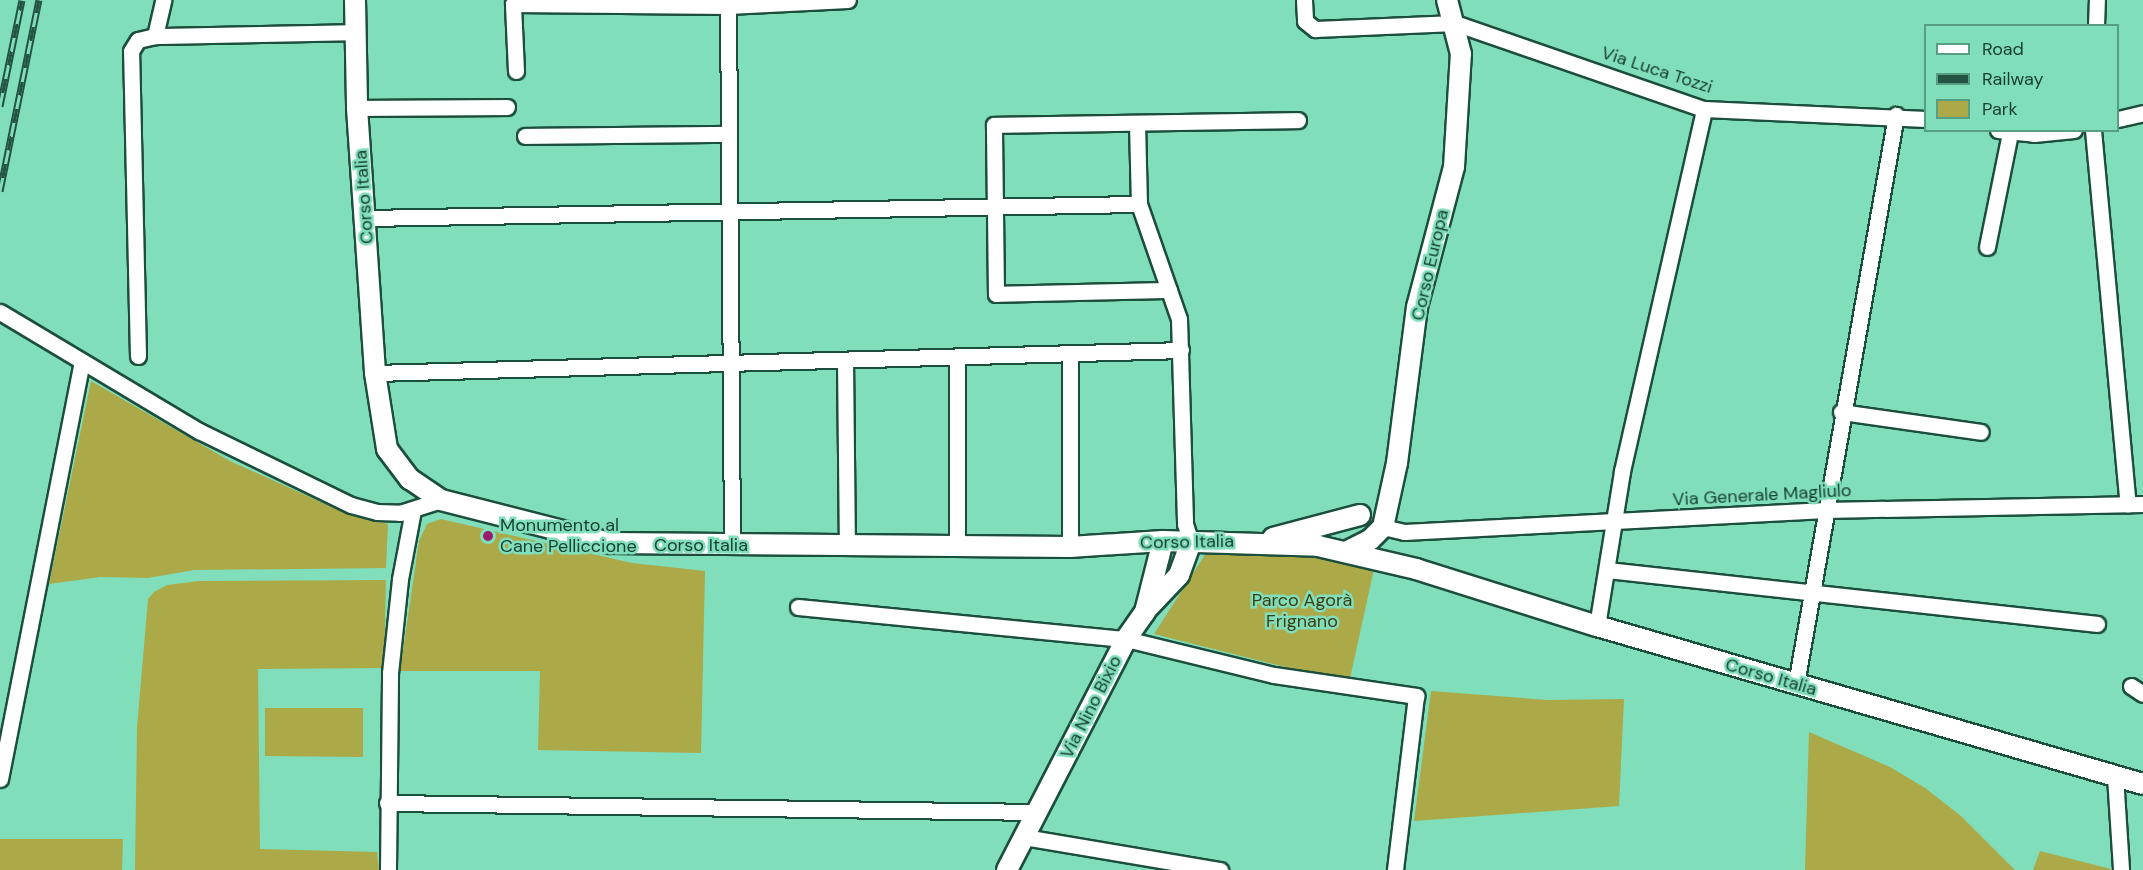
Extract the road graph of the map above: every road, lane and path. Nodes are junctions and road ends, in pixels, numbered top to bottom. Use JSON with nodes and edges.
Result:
{"nodes":[{"id":1,"x":163,"y":0,"type":"edge"},
{"id":2,"x":355,"y":0,"type":"edge"},
{"id":3,"x":848,"y":0,"type":"edge"},
{"id":4,"x":1304,"y":0,"type":"edge"},
{"id":5,"x":1447,"y":0,"type":"edge"},
{"id":6,"x":2097,"y":0,"type":"edge"},
{"id":7,"x":600,"y":3,"type":"edge"},
{"id":8,"x":728,"y":3,"type":"edge"},
{"id":9,"x":1455,"y":23,"type":"junction"},
{"id":10,"x":2096,"y":24,"type":"edge"},
{"id":11,"x":355,"y":32,"type":"junction"},
{"id":12,"x":155,"y":36,"type":"junction"},
{"id":13,"x":516,"y":70,"type":"dead end"},
{"id":14,"x":507,"y":107,"type":"dead end"},
{"id":15,"x":357,"y":108,"type":"junction"},
{"id":16,"x":1704,"y":109,"type":"junction"},
{"id":17,"x":2140,"y":110,"type":"edge"},
{"id":18,"x":1896,"y":115,"type":"junction"},
{"id":19,"x":1924,"y":119,"type":"edge"},
{"id":20,"x":2119,"y":119,"type":"edge"},
{"id":21,"x":1298,"y":120,"type":"dead end"},
{"id":22,"x":1137,"y":123,"type":"junction"},
{"id":23,"x":2004,"y":132,"type":"edge"},
{"id":24,"x":2092,"y":132,"type":"edge"},
{"id":25,"x":729,"y":134,"type":"junction"},
{"id":26,"x":525,"y":136,"type":"dead end"},
{"id":27,"x":1139,"y":204,"type":"junction"},
{"id":28,"x":994,"y":205,"type":"junction"},
{"id":29,"x":730,"y":214,"type":"junction"},
{"id":30,"x":366,"y":218,"type":"junction"},
{"id":31,"x":1987,"y":247,"type":"dead end"},
{"id":32,"x":1169,"y":290,"type":"junction"},
{"id":33,"x":0,"y":312,"type":"edge"},
{"id":34,"x":1181,"y":350,"type":"junction"},
{"id":35,"x":1070,"y":354,"type":"junction"},
{"id":36,"x":138,"y":356,"type":"dead end"},
{"id":37,"x":957,"y":357,"type":"junction"},
{"id":38,"x":845,"y":360,"type":"junction"},
{"id":39,"x":82,"y":362,"type":"junction"},
{"id":40,"x":731,"y":365,"type":"junction"},
{"id":41,"x":375,"y":373,"type":"junction"},
{"id":42,"x":1841,"y":412,"type":"junction"},
{"id":43,"x":1980,"y":432,"type":"dead end"},
{"id":44,"x":1389,"y":496,"type":"junction"},
{"id":45,"x":441,"y":500,"type":"junction"},
{"id":46,"x":2135,"y":504,"type":"edge"},
{"id":47,"x":413,"y":510,"type":"junction"},
{"id":48,"x":1825,"y":510,"type":"junction"},
{"id":49,"x":1360,"y":515,"type":"junction"},
{"id":50,"x":1614,"y":522,"type":"junction"},
{"id":51,"x":1383,"y":527,"type":"junction"},
{"id":52,"x":1163,"y":541,"type":"junction"},
{"id":53,"x":1262,"y":541,"type":"junction"},
{"id":54,"x":1191,"y":542,"type":"junction"},
{"id":55,"x":732,"y":546,"type":"junction"},
{"id":56,"x":847,"y":546,"type":"junction"},
{"id":57,"x":957,"y":546,"type":"junction"},
{"id":58,"x":1070,"y":547,"type":"junction"},
{"id":59,"x":1348,"y":552,"type":"junction"},
{"id":60,"x":1400,"y":565,"type":"junction"},
{"id":61,"x":1608,"y":570,"type":"junction"},
{"id":62,"x":1813,"y":594,"type":"junction"},
{"id":63,"x":798,"y":608,"type":"dead end"},
{"id":64,"x":1145,"y":612,"type":"junction"},
{"id":65,"x":2097,"y":624,"type":"dead end"},
{"id":66,"x":1597,"y":626,"type":"junction"},
{"id":67,"x":1126,"y":639,"type":"junction"},
{"id":68,"x":1796,"y":684,"type":"junction"},
{"id":69,"x":2115,"y":776,"type":"junction"},
{"id":70,"x":0,"y":779,"type":"edge"},
{"id":71,"x":2143,"y":784,"type":"edge"},
{"id":72,"x":387,"y":803,"type":"junction"},
{"id":73,"x":1038,"y":812,"type":"junction"},
{"id":74,"x":1024,"y":837,"type":"junction"},
{"id":75,"x":1192,"y":868,"type":"edge"},
{"id":76,"x":388,"y":870,"type":"edge"},
{"id":77,"x":1006,"y":870,"type":"edge"},
{"id":78,"x":1220,"y":870,"type":"edge"},
{"id":79,"x":1395,"y":870,"type":"edge"},
{"id":80,"x":2121,"y":870,"type":"edge"}],
"edges":[{"from":1,"to":12,"type":"street"},
{"from":2,"to":11,"type":"street","name":"Corso Italia"},
{"from":3,"to":8,"type":"street"},
{"from":4,"to":9,"type":"street"},
{"from":5,"to":9,"type":"street","name":"Corso Europa"},
{"from":6,"to":10,"type":"street"},
{"from":7,"to":8,"type":"street"},
{"from":7,"to":13,"type":"street"},
{"from":8,"to":25,"type":"street"},
{"from":9,"to":16,"type":"street","name":"Via Luca Tozzi"},
{"from":9,"to":44,"type":"street","name":"Corso Europa"},
{"from":11,"to":12,"type":"street"},
{"from":11,"to":15,"type":"street","name":"Corso Italia"},
{"from":12,"to":36,"type":"street"},
{"from":14,"to":15,"type":"street"},
{"from":15,"to":30,"type":"street","name":"Corso Italia"},
{"from":16,"to":18,"type":"street","name":"Via Luca Tozzi"},
{"from":16,"to":50,"type":"street"},
{"from":17,"to":20,"type":"street"},
{"from":18,"to":19,"type":"street","name":"Via Luca Tozzi"},
{"from":18,"to":42,"type":"street"},
{"from":21,"to":22,"type":"street"},
{"from":22,"to":27,"type":"street"},
{"from":22,"to":28,"type":"street"},
{"from":23,"to":31,"type":"street"},
{"from":24,"to":46,"type":"street"},
{"from":25,"to":26,"type":"street"},
{"from":25,"to":29,"type":"street"},
{"from":27,"to":28,"type":"street"},
{"from":27,"to":32,"type":"street"},
{"from":28,"to":29,"type":"street"},
{"from":28,"to":32,"type":"street"},
{"from":29,"to":30,"type":"street"},
{"from":29,"to":40,"type":"street"},
{"from":30,"to":41,"type":"street","name":"Corso Italia"},
{"from":32,"to":34,"type":"street"},
{"from":33,"to":39,"type":"street"},
{"from":34,"to":35,"type":"street"},
{"from":34,"to":54,"type":"street"},
{"from":35,"to":37,"type":"street"},
{"from":35,"to":58,"type":"street"},
{"from":37,"to":38,"type":"street"},
{"from":37,"to":57,"type":"street"},
{"from":38,"to":40,"type":"street"},
{"from":38,"to":56,"type":"street"},
{"from":39,"to":47,"type":"street"},
{"from":39,"to":70,"type":"street"},
{"from":40,"to":41,"type":"street"},
{"from":40,"to":55,"type":"street"},
{"from":41,"to":45,"type":"street","name":"Corso Italia"},
{"from":42,"to":43,"type":"street"},
{"from":42,"to":48,"type":"street"},
{"from":44,"to":49,"type":"street"},
{"from":44,"to":51,"type":"street"},
{"from":45,"to":47,"type":"street"},
{"from":45,"to":55,"type":"street","name":"Corso Italia"},
{"from":46,"to":48,"type":"street","name":"Via Generale Magliulo"},
{"from":47,"to":72,"type":"street"},
{"from":48,"to":50,"type":"street","name":"Via Generale Magliulo"},
{"from":48,"to":62,"type":"street"},
{"from":49,"to":53,"type":"street"},
{"from":49,"to":59,"type":"street"},
{"from":50,"to":51,"type":"street","name":"Via Generale Magliulo"},
{"from":50,"to":61,"type":"street"},
{"from":51,"to":59,"type":"street"},
{"from":51,"to":60,"type":"street"},
{"from":52,"to":54,"type":"street","name":"Corso Italia"},
{"from":52,"to":58,"type":"street","name":"Corso Italia"},
{"from":52,"to":64,"type":"street","name":"Via Nino Bixio"},
{"from":53,"to":54,"type":"street","name":"Corso Italia"},
{"from":53,"to":59,"type":"street","name":"Corso Italia"},
{"from":54,"to":64,"type":"street"},
{"from":55,"to":56,"type":"street","name":"Corso Italia"},
{"from":56,"to":57,"type":"street","name":"Corso Italia"},
{"from":57,"to":58,"type":"street","name":"Corso Italia"},
{"from":59,"to":60,"type":"street","name":"Corso Italia"},
{"from":60,"to":66,"type":"street","name":"Corso Italia"},
{"from":61,"to":62,"type":"street"},
{"from":61,"to":66,"type":"street"},
{"from":62,"to":65,"type":"street"},
{"from":62,"to":68,"type":"street"},
{"from":63,"to":67,"type":"street"},
{"from":64,"to":67,"type":"street","name":"Via Nino Bixio"},
{"from":66,"to":68,"type":"street","name":"Corso Italia"},
{"from":67,"to":73,"type":"street","name":"Via Nino Bixio"},
{"from":67,"to":79,"type":"street"},
{"from":68,"to":69,"type":"street","name":"Corso Italia"},
{"from":69,"to":71,"type":"street","name":"Corso Italia"},
{"from":69,"to":80,"type":"street"},
{"from":72,"to":73,"type":"street"},
{"from":72,"to":76,"type":"street"},
{"from":73,"to":74,"type":"street","name":"Via Nino Bixio"},
{"from":74,"to":75,"type":"street"},
{"from":74,"to":77,"type":"street","name":"Via Nino Bixio"},
{"from":75,"to":78,"type":"street"}]}
